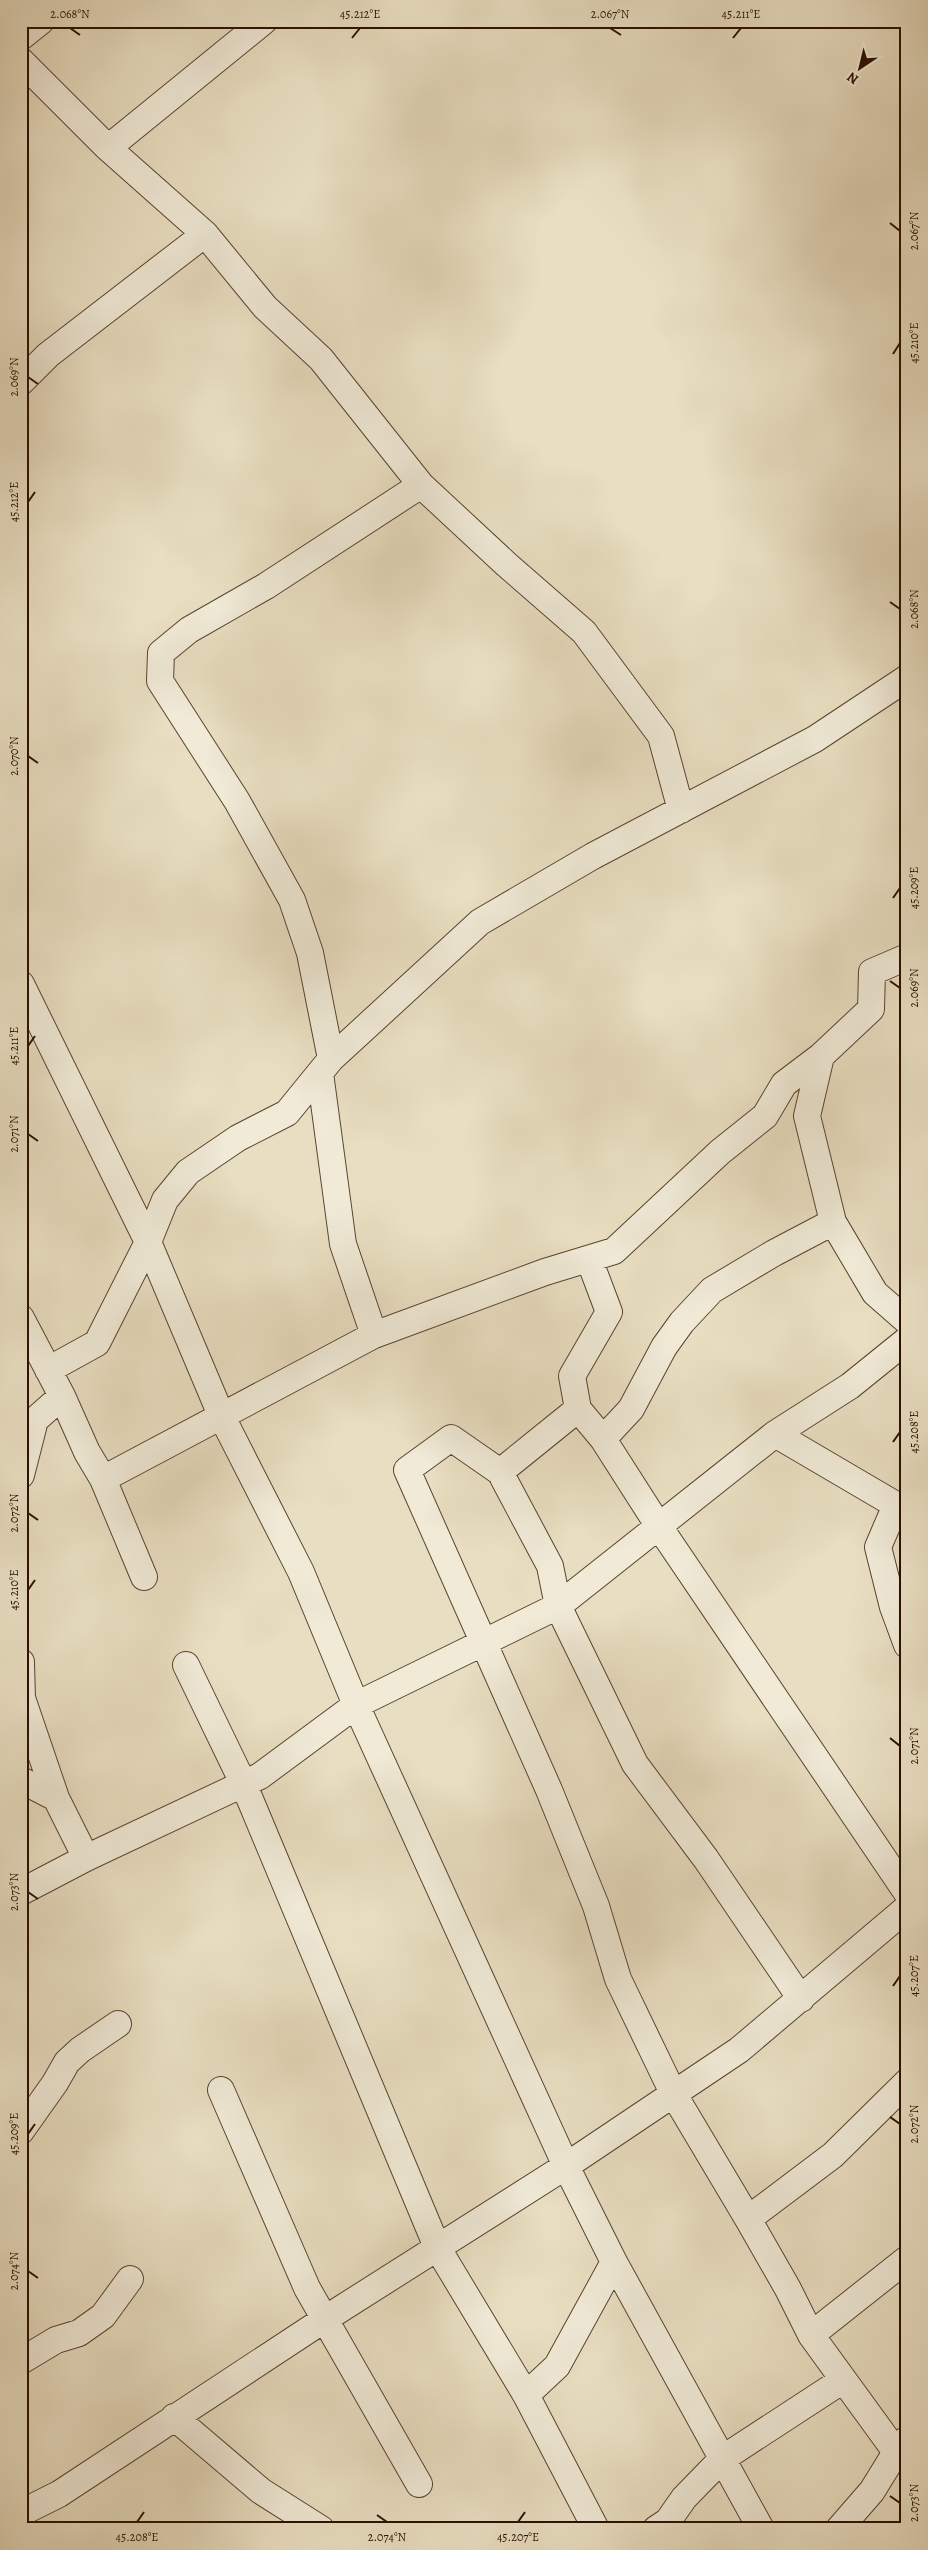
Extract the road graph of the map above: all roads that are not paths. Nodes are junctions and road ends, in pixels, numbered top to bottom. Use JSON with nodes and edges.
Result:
{"nodes":[{"id":1,"x":40,"y":21,"type":"edge"},
{"id":2,"x":264,"y":21,"type":"edge"},
{"id":3,"x":21,"y":37,"type":"edge"},
{"id":4,"x":21,"y":61,"type":"edge"},
{"id":5,"x":108,"y":148,"type":"junction"},
{"id":6,"x":205,"y":234,"type":"junction"},
{"id":7,"x":21,"y":382,"type":"edge"},
{"id":8,"x":421,"y":485,"type":"junction"},
{"id":9,"x":907,"y":678,"type":"edge"},
{"id":10,"x":681,"y":810,"type":"junction"},
{"id":11,"x":907,"y":957,"type":"edge"},
{"id":12,"x":21,"y":984,"type":"edge"},
{"id":13,"x":821,"y":1056,"type":"junction"},
{"id":14,"x":326,"y":1066,"type":"junction"},
{"id":15,"x":833,"y":1222,"type":"junction"},
{"id":16,"x":148,"y":1242,"type":"junction"},
{"id":17,"x":589,"y":1258,"type":"junction"},
{"id":18,"x":21,"y":1318,"type":"edge"},
{"id":19,"x":907,"y":1321,"type":"edge"},
{"id":20,"x":374,"y":1335,"type":"junction"},
{"id":21,"x":907,"y":1340,"type":"edge"},
{"id":22,"x":48,"y":1370,"type":"junction"},
{"id":23,"x":62,"y":1396,"type":"junction"},
{"id":24,"x":578,"y":1409,"type":"junction"},
{"id":25,"x":221,"y":1415,"type":"junction"},
{"id":26,"x":28,"y":1423,"type":"edge"},
{"id":27,"x":774,"y":1434,"type":"junction"},
{"id":28,"x":603,"y":1439,"type":"junction"},
{"id":29,"x":500,"y":1472,"type":"junction"},
{"id":30,"x":21,"y":1475,"type":"edge"},
{"id":31,"x":103,"y":1479,"type":"junction"},
{"id":32,"x":901,"y":1509,"type":"edge"},
{"id":33,"x":658,"y":1525,"type":"junction"},
{"id":34,"x":144,"y":1576,"type":"dead end"},
{"id":35,"x":558,"y":1606,"type":"junction"},
{"id":36,"x":484,"y":1640,"type":"junction"},
{"id":37,"x":907,"y":1645,"type":"edge"},
{"id":38,"x":21,"y":1662,"type":"edge"},
{"id":39,"x":186,"y":1665,"type":"dead end"},
{"id":40,"x":356,"y":1706,"type":"junction"},
{"id":41,"x":21,"y":1780,"type":"edge"},
{"id":42,"x":244,"y":1785,"type":"junction"},
{"id":43,"x":56,"y":1798,"type":"junction"},
{"id":44,"x":86,"y":1858,"type":"junction"},
{"id":45,"x":21,"y":1892,"type":"edge"},
{"id":46,"x":907,"y":1893,"type":"edge"},
{"id":47,"x":907,"y":1908,"type":"edge"},
{"id":48,"x":801,"y":1999,"type":"junction"},
{"id":49,"x":118,"y":2024,"type":"dead end"},
{"id":50,"x":907,"y":2082,"type":"edge"},
{"id":51,"x":221,"y":2090,"type":"dead end"},
{"id":52,"x":673,"y":2093,"type":"junction"},
{"id":53,"x":21,"y":2130,"type":"edge"},
{"id":54,"x":566,"y":2166,"type":"junction"},
{"id":55,"x":748,"y":2219,"type":"junction"},
{"id":56,"x":437,"y":2247,"type":"junction"},
{"id":57,"x":907,"y":2259,"type":"edge"},
{"id":58,"x":614,"y":2262,"type":"junction"},
{"id":59,"x":130,"y":2279,"type":"dead end"},
{"id":60,"x":325,"y":2319,"type":"junction"},
{"id":61,"x":811,"y":2335,"type":"junction"},
{"id":62,"x":21,"y":2360,"type":"edge"},
{"id":63,"x":843,"y":2380,"type":"junction"},
{"id":64,"x":526,"y":2396,"type":"junction"},
{"id":65,"x":174,"y":2417,"type":"junction"},
{"id":66,"x":901,"y":2446,"type":"edge"},
{"id":67,"x":722,"y":2459,"type":"junction"},
{"id":68,"x":420,"y":2484,"type":"dead end"},
{"id":69,"x":21,"y":2513,"type":"edge"},
{"id":70,"x":321,"y":2529,"type":"edge"},
{"id":71,"x":596,"y":2529,"type":"edge"},
{"id":72,"x":656,"y":2529,"type":"edge"},
{"id":73,"x":762,"y":2529,"type":"edge"},
{"id":74,"x":839,"y":2529,"type":"edge"}],
"edges":[{"from":1,"to":3,"type":"street"},
{"from":2,"to":5,"type":"street"},
{"from":4,"to":5,"type":"street"},
{"from":5,"to":6,"type":"street"},
{"from":6,"to":7,"type":"street"},
{"from":6,"to":8,"type":"street"},
{"from":8,"to":10,"type":"street"},
{"from":8,"to":14,"type":"street"},
{"from":9,"to":10,"type":"street"},
{"from":10,"to":14,"type":"street"},
{"from":11,"to":13,"type":"street"},
{"from":12,"to":16,"type":"street"},
{"from":13,"to":15,"type":"street"},
{"from":13,"to":17,"type":"street"},
{"from":14,"to":16,"type":"street"},
{"from":14,"to":20,"type":"street"},
{"from":15,"to":19,"type":"street"},
{"from":15,"to":28,"type":"street"},
{"from":16,"to":22,"type":"street"},
{"from":16,"to":25,"type":"street"},
{"from":17,"to":20,"type":"street"},
{"from":17,"to":24,"type":"street"},
{"from":18,"to":22,"type":"street"},
{"from":20,"to":25,"type":"street"},
{"from":21,"to":27,"type":"street"},
{"from":22,"to":23,"type":"street"},
{"from":23,"to":26,"type":"street"},
{"from":23,"to":31,"type":"street"},
{"from":24,"to":28,"type":"street"},
{"from":24,"to":29,"type":"street"},
{"from":25,"to":31,"type":"street"},
{"from":25,"to":40,"type":"street"},
{"from":26,"to":30,"type":"street"},
{"from":27,"to":32,"type":"street"},
{"from":27,"to":33,"type":"street"},
{"from":28,"to":33,"type":"street"},
{"from":29,"to":35,"type":"street"},
{"from":29,"to":36,"type":"street"},
{"from":31,"to":34,"type":"street"},
{"from":32,"to":37,"type":"street"},
{"from":33,"to":35,"type":"street"},
{"from":33,"to":46,"type":"street"},
{"from":35,"to":36,"type":"street"},
{"from":35,"to":48,"type":"street"},
{"from":36,"to":40,"type":"street"},
{"from":36,"to":52,"type":"street"},
{"from":38,"to":43,"type":"street"},
{"from":39,"to":42,"type":"street"},
{"from":40,"to":42,"type":"street"},
{"from":40,"to":54,"type":"street"},
{"from":41,"to":43,"type":"street"},
{"from":42,"to":44,"type":"street"},
{"from":42,"to":56,"type":"street"},
{"from":43,"to":44,"type":"street"},
{"from":44,"to":45,"type":"street"},
{"from":47,"to":48,"type":"street"},
{"from":48,"to":52,"type":"street"},
{"from":49,"to":53,"type":"street"},
{"from":50,"to":55,"type":"street"},
{"from":51,"to":60,"type":"street"},
{"from":52,"to":54,"type":"street"},
{"from":52,"to":55,"type":"street"},
{"from":54,"to":56,"type":"street"},
{"from":54,"to":58,"type":"street"},
{"from":55,"to":61,"type":"street"},
{"from":56,"to":60,"type":"street"},
{"from":56,"to":64,"type":"street"},
{"from":57,"to":61,"type":"street"},
{"from":58,"to":64,"type":"street"},
{"from":58,"to":67,"type":"street"},
{"from":59,"to":62,"type":"street"},
{"from":60,"to":65,"type":"street"},
{"from":60,"to":68,"type":"street"},
{"from":61,"to":63,"type":"street"},
{"from":63,"to":66,"type":"street"},
{"from":63,"to":67,"type":"street"},
{"from":64,"to":71,"type":"street"},
{"from":65,"to":69,"type":"street"},
{"from":65,"to":70,"type":"street"},
{"from":66,"to":74,"type":"street"},
{"from":67,"to":72,"type":"street"},
{"from":67,"to":73,"type":"street"}]}
